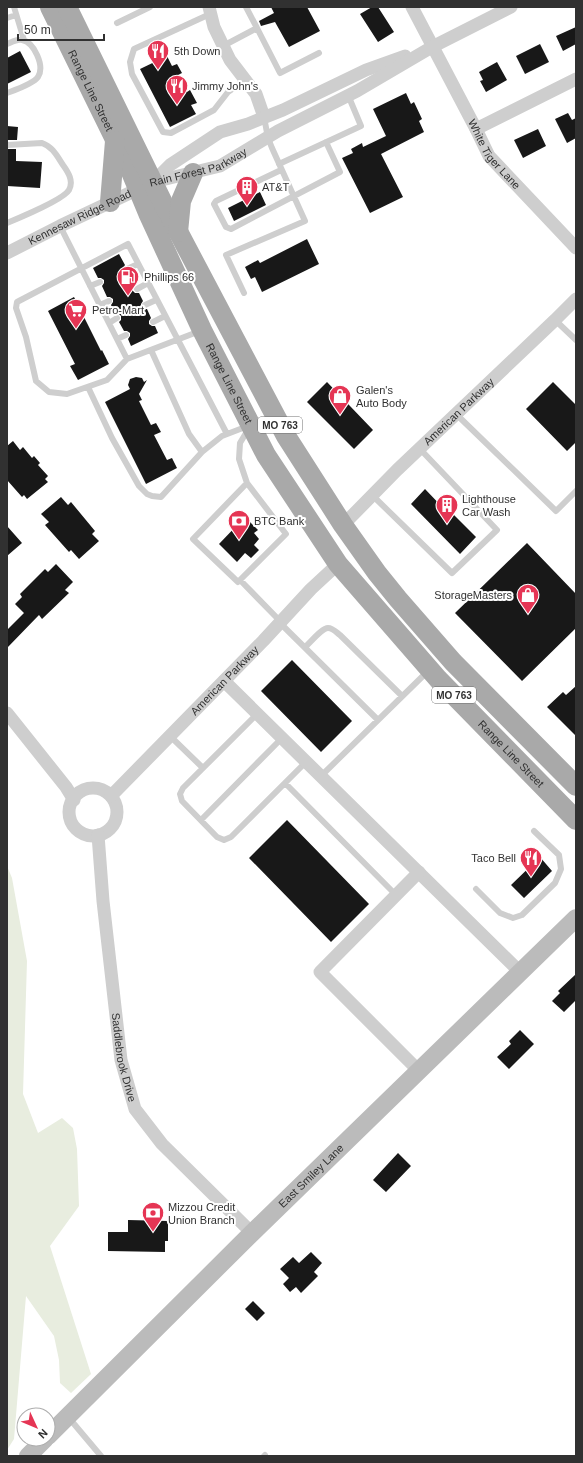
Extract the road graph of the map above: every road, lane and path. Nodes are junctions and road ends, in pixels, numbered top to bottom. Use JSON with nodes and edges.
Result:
{"nodes":[{"id":1,"x":14,"y":7,"type":"edge"},
{"id":2,"x":50,"y":7,"type":"edge"},
{"id":3,"x":67,"y":7,"type":"edge"},
{"id":4,"x":150,"y":7,"type":"edge"},
{"id":5,"x":246,"y":7,"type":"edge"},
{"id":6,"x":412,"y":7,"type":"edge"},
{"id":7,"x":511,"y":7,"type":"edge"},
{"id":8,"x":210,"y":10,"type":"edge"},
{"id":9,"x":16,"y":15,"type":"junction"},
{"id":10,"x":7,"y":18,"type":"edge"},
{"id":11,"x":117,"y":23,"type":"dead end"},
{"id":12,"x":258,"y":28,"type":"junction"},
{"id":13,"x":24,"y":40,"type":"junction"},
{"id":14,"x":7,"y":44,"type":"edge"},
{"id":15,"x":224,"y":46,"type":"junction"},
{"id":16,"x":432,"y":47,"type":"junction"},
{"id":17,"x":319,"y":53,"type":"dead end"},
{"id":18,"x":576,"y":79,"type":"edge"},
{"id":19,"x":245,"y":80,"type":"junction"},
{"id":20,"x":7,"y":93,"type":"edge"},
{"id":21,"x":348,"y":96,"type":"junction"},
{"id":22,"x":264,"y":117,"type":"junction"},
{"id":23,"x":476,"y":129,"type":"junction"},
{"id":24,"x":268,"y":138,"type":"junction"},
{"id":25,"x":115,"y":140,"type":"junction"},
{"id":26,"x":326,"y":142,"type":"junction"},
{"id":27,"x":7,"y":145,"type":"edge"},
{"id":28,"x":280,"y":167,"type":"junction"},
{"id":29,"x":193,"y":173,"type":"junction"},
{"id":30,"x":145,"y":186,"type":"junction"},
{"id":31,"x":294,"y":196,"type":"junction"},
{"id":32,"x":110,"y":202,"type":"junction"},
{"id":33,"x":7,"y":223,"type":"edge"},
{"id":34,"x":60,"y":226,"type":"junction"},
{"id":35,"x":178,"y":232,"type":"junction"},
{"id":36,"x":576,"y":248,"type":"edge"},
{"id":37,"x":7,"y":253,"type":"edge"},
{"id":38,"x":138,"y":264,"type":"junction"},
{"id":39,"x":81,"y":268,"type":"junction"},
{"id":40,"x":127,"y":269,"type":"dead end"},
{"id":41,"x":100,"y":282,"type":"dead end"},
{"id":42,"x":148,"y":283,"type":"junction"},
{"id":43,"x":90,"y":286,"type":"junction"},
{"id":44,"x":137,"y":288,"type":"dead end"},
{"id":45,"x":244,"y":293,"type":"dead end"},
{"id":46,"x":576,"y":299,"type":"edge"},
{"id":47,"x":156,"y":300,"type":"junction"},
{"id":48,"x":109,"y":301,"type":"dead end"},
{"id":49,"x":100,"y":305,"type":"junction"},
{"id":50,"x":145,"y":305,"type":"dead end"},
{"id":51,"x":165,"y":316,"type":"junction"},
{"id":52,"x":117,"y":318,"type":"dead end"},
{"id":53,"x":555,"y":320,"type":"junction"},
{"id":54,"x":153,"y":322,"type":"dead end"},
{"id":55,"x":109,"y":323,"type":"junction"},
{"id":56,"x":202,"y":330,"type":"junction"},
{"id":57,"x":126,"y":335,"type":"dead end"},
{"id":58,"x":117,"y":339,"type":"junction"},
{"id":59,"x":177,"y":340,"type":"junction"},
{"id":60,"x":576,"y":340,"type":"edge"},
{"id":61,"x":151,"y":350,"type":"junction"},
{"id":62,"x":127,"y":359,"type":"junction"},
{"id":63,"x":88,"y":387,"type":"junction"},
{"id":64,"x":456,"y":414,"type":"junction"},
{"id":65,"x":251,"y":425,"type":"junction"},
{"id":66,"x":227,"y":434,"type":"junction"},
{"id":67,"x":262,"y":448,"type":"junction"},
{"id":68,"x":420,"y":449,"type":"junction"},
{"id":69,"x":202,"y":452,"type":"junction"},
{"id":70,"x":247,"y":483,"type":"junction"},
{"id":71,"x":576,"y":491,"type":"edge"},
{"id":72,"x":372,"y":495,"type":"junction"},
{"id":73,"x":343,"y":525,"type":"junction"},
{"id":74,"x":338,"y":564,"type":"junction"},
{"id":75,"x":240,"y":580,"type":"junction"},
{"id":76,"x":281,"y":622,"type":"junction"},
{"id":77,"x":419,"y":624,"type":"junction"},
{"id":78,"x":305,"y":647,"type":"junction"},
{"id":79,"x":430,"y":669,"type":"junction"},
{"id":80,"x":224,"y":681,"type":"junction"},
{"id":81,"x":402,"y":696,"type":"junction"},
{"id":82,"x":7,"y":714,"type":"edge"},
{"id":83,"x":257,"y":714,"type":"junction"},
{"id":84,"x":378,"y":720,"type":"junction"},
{"id":85,"x":170,"y":736,"type":"junction"},
{"id":86,"x":282,"y":738,"type":"junction"},
{"id":87,"x":306,"y":762,"type":"junction"},
{"id":88,"x":203,"y":768,"type":"junction"},
{"id":89,"x":321,"y":776,"type":"junction"},
{"id":90,"x":285,"y":783,"type":"junction"},
{"id":91,"x":576,"y":786,"type":"edge"},
{"id":92,"x":111,"y":796,"type":"junction"},
{"id":93,"x":74,"y":800,"type":"junction"},
{"id":94,"x":200,"y":820,"type":"junction"},
{"id":95,"x":576,"y":820,"type":"edge"},
{"id":96,"x":534,"y":831,"type":"dead end"},
{"id":97,"x":98,"y":835,"type":"junction"},
{"id":98,"x":419,"y":872,"type":"junction"},
{"id":99,"x":476,"y":889,"type":"dead end"},
{"id":100,"x":396,"y":895,"type":"junction"},
{"id":101,"x":576,"y":918,"type":"edge"},
{"id":102,"x":520,"y":972,"type":"junction"},
{"id":103,"x":418,"y":1070,"type":"junction"},
{"id":104,"x":252,"y":1233,"type":"junction"},
{"id":105,"x":68,"y":1416,"type":"junction"},
{"id":106,"x":56,"y":1428,"type":"edge"},
{"id":107,"x":37,"y":1447,"type":"edge"},
{"id":108,"x":28,"y":1456,"type":"edge"},
{"id":109,"x":101,"y":1456,"type":"edge"}],
"edges":[{"from":1,"to":9,"type":"lane"},
{"from":2,"to":25,"type":"main road","name":"Range Line Street","number":"MO 763"},
{"from":3,"to":30,"type":"main road","name":"Range Line Street","number":"MO 763"},
{"from":4,"to":11,"type":"lane"},
{"from":5,"to":12,"type":"lane"},
{"from":6,"to":16,"type":"street","name":"White Tiger Lane"},
{"from":7,"to":16,"type":"street","name":"Rain Forest Parkway"},
{"from":8,"to":15,"type":"street"},
{"from":8,"to":19,"type":"lane"},
{"from":9,"to":10,"type":"lane"},
{"from":9,"to":13,"type":"lane"},
{"from":12,"to":15,"type":"lane"},
{"from":12,"to":17,"type":"lane"},
{"from":13,"to":14,"type":"lane"},
{"from":13,"to":20,"type":"lane"},
{"from":15,"to":19,"type":"street"},
{"from":16,"to":21,"type":"street","name":"Rain Forest Parkway"},
{"from":16,"to":22,"type":"street","name":"Rain Forest Parkway"},
{"from":16,"to":23,"type":"street","name":"White Tiger Lane"},
{"from":18,"to":23,"type":"street"},
{"from":19,"to":22,"type":"street"},
{"from":21,"to":24,"type":"street","name":"Rain Forest Parkway"},
{"from":21,"to":26,"type":"lane"},
{"from":22,"to":24,"type":"lane"},
{"from":22,"to":30,"type":"street","name":"Rain Forest Parkway"},
{"from":23,"to":36,"type":"street","name":"White Tiger Lane"},
{"from":24,"to":28,"type":"lane"},
{"from":24,"to":29,"type":"street","name":"Rain Forest Parkway"},
{"from":25,"to":30,"type":"main road","name":"Range Line Street","number":"MO 763"},
{"from":25,"to":32,"type":"main road"},
{"from":26,"to":28,"type":"lane"},
{"from":26,"to":31,"type":"lane"},
{"from":27,"to":33,"type":"lane"},
{"from":28,"to":31,"type":"lane"},
{"from":28,"to":31,"type":"lane"},
{"from":29,"to":30,"type":"street","name":"Rain Forest Parkway"},
{"from":29,"to":35,"type":"main road"},
{"from":30,"to":32,"type":"street","name":"Kennesaw Ridge Road"},
{"from":30,"to":35,"type":"main road","name":"Range Line Street","number":"MO 763"},
{"from":30,"to":56,"type":"main road","name":"Range Line Street","number":"MO 763"},
{"from":31,"to":45,"type":"lane"},
{"from":32,"to":34,"type":"street","name":"Kennesaw Ridge Road"},
{"from":34,"to":37,"type":"street","name":"Kennesaw Ridge Road"},
{"from":34,"to":39,"type":"lane"},
{"from":35,"to":73,"type":"main road","name":"Range Line Street","number":"MO 763"},
{"from":38,"to":39,"type":"lane"},
{"from":38,"to":40,"type":"lane"},
{"from":38,"to":42,"type":"lane"},
{"from":39,"to":43,"type":"lane"},
{"from":39,"to":63,"type":"lane"},
{"from":41,"to":43,"type":"lane"},
{"from":42,"to":44,"type":"lane"},
{"from":42,"to":47,"type":"lane"},
{"from":43,"to":49,"type":"lane"},
{"from":46,"to":53,"type":"street","name":"American Parkway"},
{"from":47,"to":50,"type":"lane"},
{"from":47,"to":51,"type":"lane"},
{"from":48,"to":49,"type":"lane"},
{"from":49,"to":55,"type":"lane"},
{"from":51,"to":54,"type":"lane"},
{"from":51,"to":59,"type":"lane"},
{"from":52,"to":55,"type":"lane"},
{"from":53,"to":60,"type":"lane"},
{"from":53,"to":64,"type":"street","name":"American Parkway"},
{"from":55,"to":58,"type":"lane"},
{"from":56,"to":59,"type":"lane"},
{"from":56,"to":65,"type":"main road","name":"Range Line Street","number":"MO 763"},
{"from":57,"to":58,"type":"lane"},
{"from":58,"to":62,"type":"lane"},
{"from":59,"to":61,"type":"lane"},
{"from":59,"to":66,"type":"lane"},
{"from":61,"to":62,"type":"lane"},
{"from":61,"to":69,"type":"lane"},
{"from":62,"to":63,"type":"lane"},
{"from":63,"to":69,"type":"lane"},
{"from":64,"to":68,"type":"street","name":"American Parkway"},
{"from":64,"to":71,"type":"lane"},
{"from":65,"to":66,"type":"lane"},
{"from":65,"to":67,"type":"main road","name":"Range Line Street","number":"MO 763"},
{"from":65,"to":70,"type":"lane"},
{"from":66,"to":69,"type":"lane"},
{"from":67,"to":73,"type":"main road"},
{"from":67,"to":74,"type":"main road","name":"Range Line Street","number":"MO 763"},
{"from":68,"to":72,"type":"street","name":"American Parkway"},
{"from":68,"to":72,"type":"lane"},
{"from":70,"to":75,"type":"lane"},
{"from":70,"to":75,"type":"lane"},
{"from":72,"to":73,"type":"street","name":"American Parkway"},
{"from":73,"to":77,"type":"main road","name":"Range Line Street","number":"MO 763"},
{"from":74,"to":76,"type":"street","name":"American Parkway"},
{"from":74,"to":77,"type":"main road"},
{"from":74,"to":79,"type":"main road","name":"Range Line Street","number":"MO 763"},
{"from":75,"to":76,"type":"lane"},
{"from":76,"to":78,"type":"lane"},
{"from":76,"to":80,"type":"street","name":"American Parkway"},
{"from":77,"to":91,"type":"main road","name":"Range Line Street","number":"MO 763"},
{"from":78,"to":81,"type":"lane"},
{"from":78,"to":84,"type":"lane"},
{"from":79,"to":81,"type":"lane"},
{"from":79,"to":95,"type":"main road","name":"Range Line Street","number":"MO 763"},
{"from":80,"to":83,"type":"street"},
{"from":80,"to":85,"type":"street","name":"American Parkway"},
{"from":81,"to":84,"type":"lane"},
{"from":82,"to":93,"type":"street"},
{"from":83,"to":86,"type":"street"},
{"from":83,"to":88,"type":"lane"},
{"from":84,"to":89,"type":"lane"},
{"from":85,"to":88,"type":"lane"},
{"from":85,"to":92,"type":"street","name":"American Parkway"},
{"from":86,"to":87,"type":"street"},
{"from":86,"to":94,"type":"lane"},
{"from":87,"to":89,"type":"street"},
{"from":87,"to":90,"type":"lane"},
{"from":88,"to":94,"type":"lane"},
{"from":89,"to":98,"type":"street"},
{"from":90,"to":94,"type":"lane"},
{"from":90,"to":100,"type":"lane"},
{"from":92,"to":93,"type":"street"},
{"from":92,"to":97,"type":"street"},
{"from":93,"to":97,"type":"street"},
{"from":96,"to":99,"type":"lane"},
{"from":97,"to":104,"type":"street","name":"Saddlebrook Drive"},
{"from":98,"to":100,"type":"street"},
{"from":98,"to":102,"type":"street"},
{"from":100,"to":103,"type":"street"},
{"from":101,"to":102,"type":"street","name":"East Smiley Lane"},
{"from":102,"to":103,"type":"street","name":"East Smiley Lane"},
{"from":103,"to":104,"type":"street","name":"East Smiley Lane"},
{"from":104,"to":105,"type":"street","name":"East Smiley Lane"},
{"from":105,"to":106,"type":"street","name":"East Smiley Lane"},
{"from":105,"to":109,"type":"lane"},
{"from":107,"to":108,"type":"street"}]}
